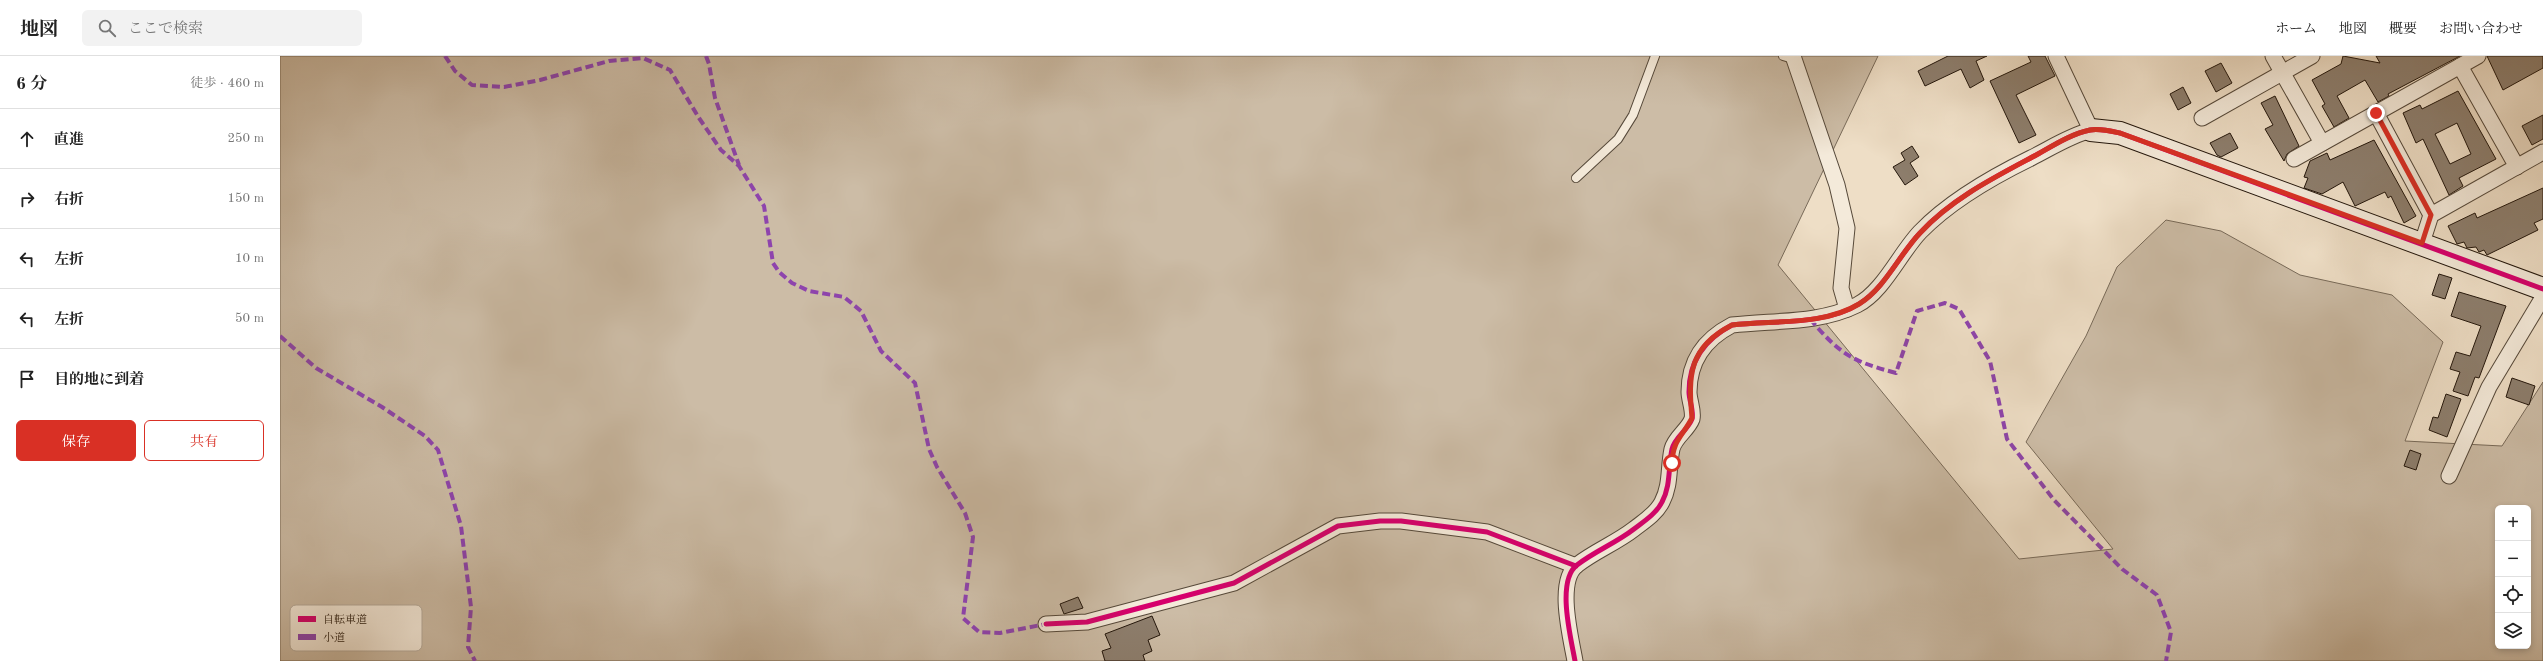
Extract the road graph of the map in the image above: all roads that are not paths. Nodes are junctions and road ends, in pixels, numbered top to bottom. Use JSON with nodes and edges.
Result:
{"nodes":[{"id":1,"x":1655,"y":56,"type":"edge"},
{"id":2,"x":2056,"y":56,"type":"edge"},
{"id":3,"x":2273,"y":56,"type":"edge"},
{"id":4,"x":2312,"y":56,"type":"edge"},
{"id":5,"x":2478,"y":56,"type":"edge"},
{"id":6,"x":1790,"y":57,"type":"edge"},
{"id":7,"x":2460,"y":66,"type":"junction"},
{"id":8,"x":2282,"y":73,"type":"junction"},
{"id":9,"x":2376,"y":113,"type":"junction"},
{"id":10,"x":2202,"y":118,"type":"dead end"},
{"id":11,"x":2091,"y":130,"type":"junction"},
{"id":12,"x":2322,"y":144,"type":"junction"},
{"id":13,"x":2543,"y":152,"type":"edge"},
{"id":14,"x":2294,"y":159,"type":"dead end"},
{"id":15,"x":2517,"y":167,"type":"junction"},
{"id":16,"x":1576,"y":178,"type":"dead end"},
{"id":17,"x":2431,"y":215,"type":"junction"},
{"id":18,"x":2422,"y":243,"type":"junction"},
{"id":19,"x":2543,"y":289,"type":"edge"},
{"id":20,"x":2543,"y":297,"type":"edge"},
{"id":21,"x":1847,"y":309,"type":"junction"},
{"id":22,"x":2450,"y":476,"type":"dead end"},
{"id":23,"x":1576,"y":566,"type":"junction"},
{"id":24,"x":1046,"y":624,"type":"dead end"},
{"id":25,"x":1575,"y":661,"type":"edge"}],
"edges":[{"from":1,"to":16,"type":"lane"},
{"from":2,"to":11,"type":"street"},
{"from":3,"to":8,"type":"street"},
{"from":4,"to":8,"type":"street"},
{"from":5,"to":7,"type":"street"},
{"from":6,"to":21,"type":"street"},
{"from":7,"to":9,"type":"street"},
{"from":7,"to":15,"type":"street"},
{"from":8,"to":10,"type":"street"},
{"from":8,"to":12,"type":"street"},
{"from":9,"to":12,"type":"street"},
{"from":9,"to":17,"type":"street"},
{"from":11,"to":18,"type":"street"},
{"from":11,"to":21,"type":"street"},
{"from":12,"to":14,"type":"street"},
{"from":13,"to":15,"type":"street"},
{"from":15,"to":17,"type":"street"},
{"from":17,"to":18,"type":"street"},
{"from":18,"to":19,"type":"street"},
{"from":20,"to":22,"type":"street"},
{"from":21,"to":23,"type":"street"},
{"from":23,"to":24,"type":"street"},
{"from":23,"to":25,"type":"street"}]}
